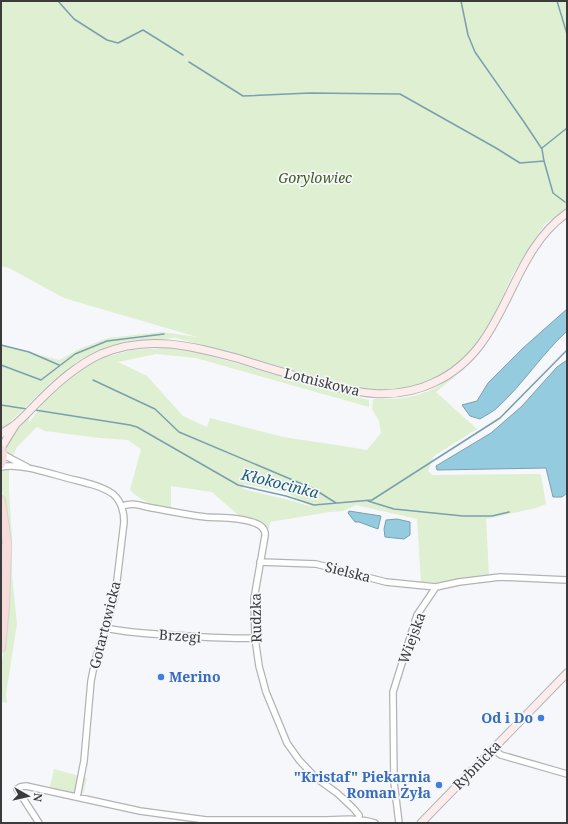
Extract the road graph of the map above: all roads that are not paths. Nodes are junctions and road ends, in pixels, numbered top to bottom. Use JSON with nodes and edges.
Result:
{"nodes":[{"id":1,"x":567,"y":213,"type":"edge"},
{"id":2,"x":17,"y":423,"type":"junction"},
{"id":3,"x":1,"y":434,"type":"edge"},
{"id":4,"x":1,"y":450,"type":"edge"},
{"id":5,"x":1,"y":465,"type":"edge"},
{"id":6,"x":31,"y":469,"type":"junction"},
{"id":7,"x":1,"y":500,"type":"edge"},
{"id":8,"x":122,"y":506,"type":"junction"},
{"id":9,"x":1,"y":548,"type":"edge"},
{"id":10,"x":260,"y":562,"type":"junction"},
{"id":11,"x":6,"y":573,"type":"junction"},
{"id":12,"x":567,"y":580,"type":"edge"},
{"id":13,"x":436,"y":587,"type":"junction"},
{"id":14,"x":106,"y":628,"type":"junction"},
{"id":15,"x":255,"y":638,"type":"junction"},
{"id":16,"x":1,"y":648,"type":"edge"},
{"id":17,"x":567,"y":673,"type":"edge"},
{"id":18,"x":493,"y":749,"type":"junction"},
{"id":19,"x":567,"y":774,"type":"edge"},
{"id":20,"x":77,"y":797,"type":"junction"},
{"id":21,"x":359,"y":820,"type":"junction"},
{"id":22,"x":40,"y":823,"type":"edge"},
{"id":23,"x":375,"y":823,"type":"edge"},
{"id":24,"x":399,"y":823,"type":"edge"},
{"id":25,"x":421,"y":823,"type":"edge"}],
"edges":[{"from":1,"to":2,"type":"main road","name":"Lotniskowa"},
{"from":2,"to":3,"type":"main road","name":"Lotniskowa"},
{"from":2,"to":4,"type":"main road","name":"Lotniskowa"},
{"from":4,"to":5,"type":"main road"},
{"from":4,"to":6,"type":"street"},
{"from":5,"to":6,"type":"street"},
{"from":6,"to":8,"type":"street"},
{"from":7,"to":11,"type":"main road"},
{"from":8,"to":10,"type":"street","name":"Rudzka"},
{"from":8,"to":14,"type":"street","name":"Gotartowicka"},
{"from":9,"to":11,"type":"main road"},
{"from":10,"to":13,"type":"street","name":"Sielska"},
{"from":10,"to":15,"type":"street","name":"Rudzka"},
{"from":11,"to":16,"type":"main road"},
{"from":12,"to":13,"type":"street"},
{"from":13,"to":24,"type":"street","name":"Wiejska"},
{"from":14,"to":15,"type":"street","name":"Brzegi"},
{"from":14,"to":20,"type":"street","name":"Gotartowicka"},
{"from":15,"to":21,"type":"street","name":"Rudzka"},
{"from":17,"to":18,"type":"main road","name":"Rybnicka"},
{"from":18,"to":19,"type":"street"},
{"from":18,"to":25,"type":"main road","name":"Rybnicka"},
{"from":20,"to":21,"type":"street"},
{"from":20,"to":22,"type":"street"},
{"from":21,"to":23,"type":"street"}]}
